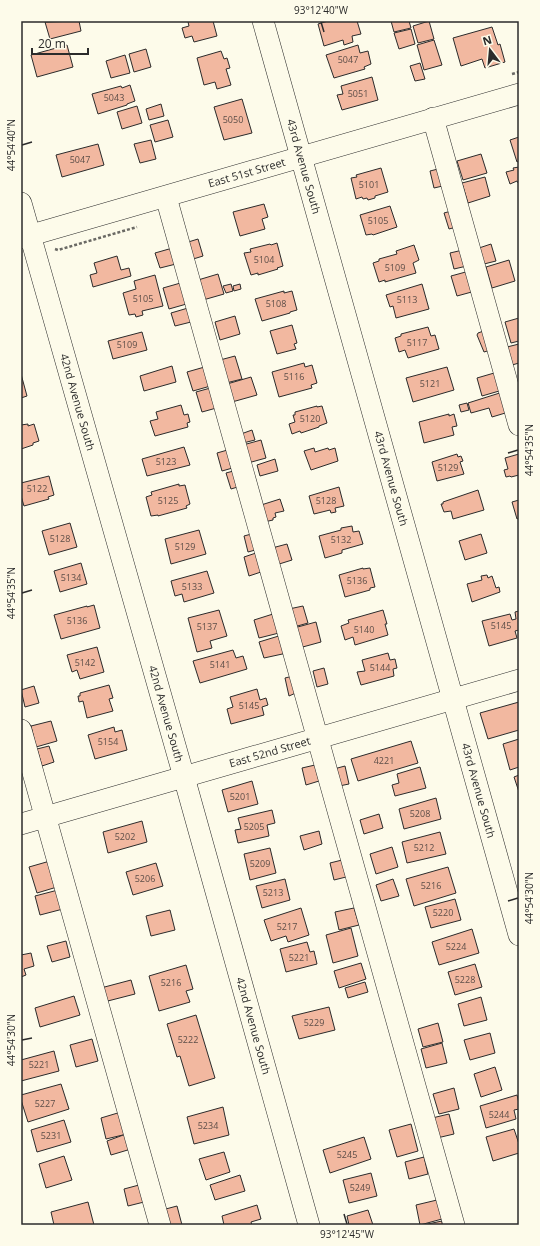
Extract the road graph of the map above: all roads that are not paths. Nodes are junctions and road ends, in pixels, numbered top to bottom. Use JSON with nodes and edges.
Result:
{"nodes":[{"id":1,"x":263,"y":21,"type":"edge"},
{"id":2,"x":519,"y":94,"type":"edge"},
{"id":3,"x":433,"y":118,"type":"junction"},
{"id":4,"x":300,"y":156,"type":"junction"},
{"id":5,"x":166,"y":197,"type":"junction"},
{"id":6,"x":21,"y":203,"type":"edge"},
{"id":7,"x":26,"y":237,"type":"edge"},
{"id":8,"x":519,"y":425,"type":"edge"},
{"id":9,"x":519,"y":680,"type":"edge"},
{"id":10,"x":453,"y":699,"type":"junction"},
{"id":11,"x":21,"y":730,"type":"edge"},
{"id":12,"x":318,"y":738,"type":"junction"},
{"id":13,"x":184,"y":776,"type":"junction"},
{"id":14,"x":45,"y":817,"type":"junction"},
{"id":15,"x":21,"y":824,"type":"edge"},
{"id":16,"x":519,"y":935,"type":"edge"},
{"id":17,"x":160,"y":1225,"type":"edge"},
{"id":18,"x":309,"y":1225,"type":"edge"},
{"id":19,"x":454,"y":1225,"type":"edge"}],
"edges":[{"from":1,"to":4,"type":"street","name":"43rd Avenue South"},
{"from":2,"to":3,"type":"street","name":"East 51st Street"},
{"from":3,"to":4,"type":"street","name":"East 51st Street"},
{"from":3,"to":8,"type":"street"},
{"from":4,"to":5,"type":"street","name":"East 51st Street"},
{"from":4,"to":10,"type":"street","name":"43rd Avenue South"},
{"from":5,"to":7,"type":"street","name":"East 51st Street"},
{"from":5,"to":12,"type":"street"},
{"from":6,"to":7,"type":"street","name":"42nd Avenue South"},
{"from":7,"to":13,"type":"street","name":"42nd Avenue South"},
{"from":9,"to":10,"type":"street","name":"East 52nd Street"},
{"from":10,"to":12,"type":"street","name":"East 52nd Street"},
{"from":10,"to":16,"type":"street","name":"43rd Avenue South"},
{"from":11,"to":14,"type":"street"},
{"from":12,"to":13,"type":"street","name":"East 52nd Street"},
{"from":12,"to":19,"type":"street"},
{"from":13,"to":14,"type":"street","name":"East 52nd Street"},
{"from":13,"to":18,"type":"street","name":"42nd Avenue South"},
{"from":14,"to":15,"type":"street","name":"East 52nd Street"},
{"from":14,"to":17,"type":"street"}]}
